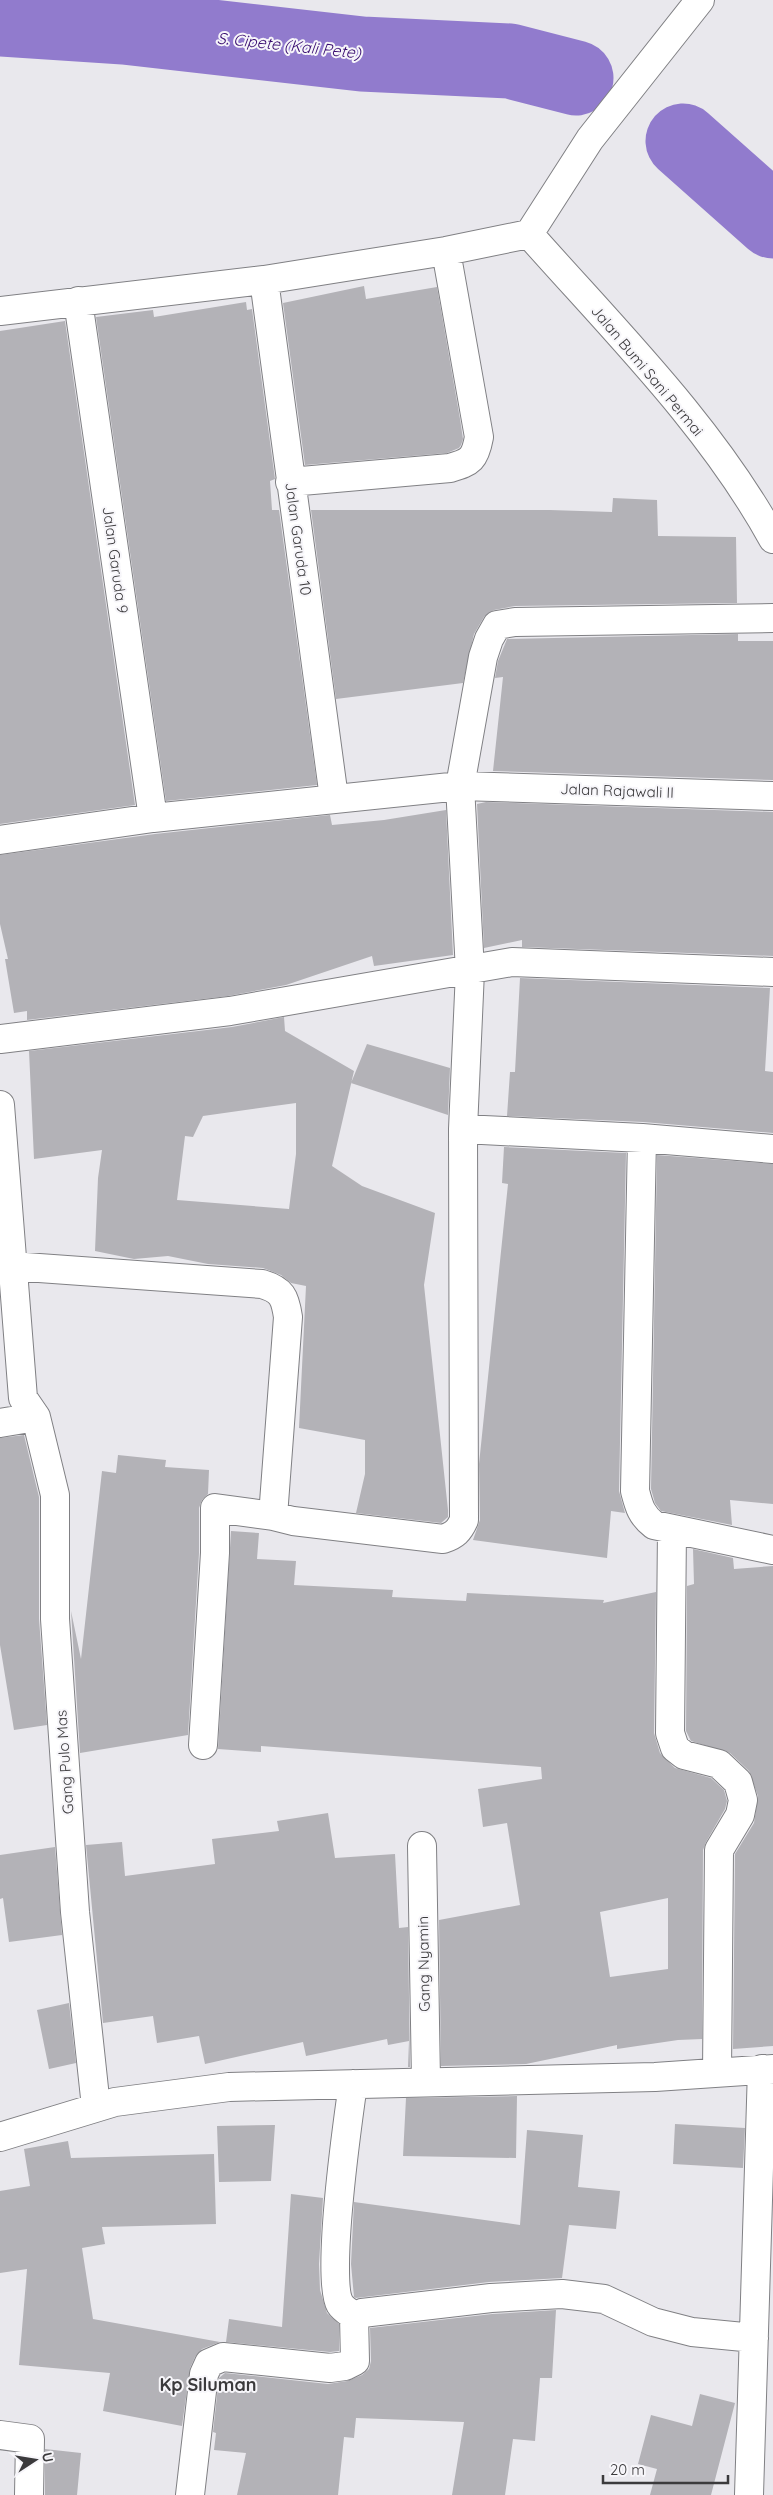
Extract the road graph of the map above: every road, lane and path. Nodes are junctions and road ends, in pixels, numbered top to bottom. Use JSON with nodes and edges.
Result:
{"nodes":[{"id":1,"x":700,"y":0,"type":"edge"},
{"id":2,"x":529,"y":234,"type":"junction"},
{"id":3,"x":446,"y":251,"type":"junction"},
{"id":4,"x":264,"y":280,"type":"junction"},
{"id":5,"x":78,"y":301,"type":"junction"},
{"id":6,"x":0,"y":311,"type":"edge"},
{"id":7,"x":290,"y":482,"type":"junction"},
{"id":8,"x":773,"y":539,"type":"edge"},
{"id":9,"x":773,"y":618,"type":"edge"},
{"id":10,"x":460,"y":786,"type":"junction"},
{"id":11,"x":773,"y":796,"type":"edge"},
{"id":12,"x":334,"y":798,"type":"junction"},
{"id":13,"x":153,"y":818,"type":"junction"},
{"id":14,"x":0,"y":840,"type":"edge"},
{"id":15,"x":470,"y":971,"type":"junction"},
{"id":16,"x":773,"y":972,"type":"edge"},
{"id":17,"x":0,"y":1040,"type":"edge"},
{"id":18,"x":0,"y":1105,"type":"edge"},
{"id":19,"x":463,"y":1130,"type":"junction"},
{"id":20,"x":642,"y":1138,"type":"junction"},
{"id":21,"x":773,"y":1149,"type":"edge"},
{"id":22,"x":11,"y":1266,"type":"junction"},
{"id":23,"x":36,"y":1417,"type":"junction"},
{"id":24,"x":0,"y":1423,"type":"edge"},
{"id":25,"x":272,"y":1516,"type":"junction"},
{"id":26,"x":672,"y":1529,"type":"junction"},
{"id":27,"x":773,"y":1550,"type":"edge"},
{"id":28,"x":203,"y":1745,"type":"dead end"},
{"id":29,"x":422,"y":1846,"type":"dead end"},
{"id":30,"x":768,"y":2069,"type":"edge"},
{"id":31,"x":717,"y":2072,"type":"junction"},
{"id":32,"x":426,"y":2082,"type":"junction"},
{"id":33,"x":353,"y":2084,"type":"junction"},
{"id":34,"x":96,"y":2107,"type":"junction"},
{"id":35,"x":0,"y":2137,"type":"edge"},
{"id":36,"x":354,"y":2316,"type":"junction"},
{"id":37,"x":754,"y":2338,"type":"junction"},
{"id":38,"x":762,"y":2418,"type":"edge"},
{"id":39,"x":0,"y":2435,"type":"edge"},
{"id":40,"x":29,"y":2495,"type":"edge"},
{"id":41,"x":190,"y":2495,"type":"edge"},
{"id":42,"x":749,"y":2495,"type":"edge"}],
"edges":[{"from":1,"to":2,"type":"street"},
{"from":2,"to":3,"type":"street"},
{"from":2,"to":8,"type":"street","name":"Jalan Bumi Sani Permai"},
{"from":3,"to":4,"type":"street"},
{"from":3,"to":7,"type":"street"},
{"from":4,"to":5,"type":"street"},
{"from":4,"to":7,"type":"street","name":"Jalan Garuda 10"},
{"from":5,"to":6,"type":"street"},
{"from":5,"to":13,"type":"street","name":"Jalan Garuda 9"},
{"from":7,"to":12,"type":"street","name":"Jalan Garuda 10"},
{"from":9,"to":10,"type":"street"},
{"from":10,"to":11,"type":"street","name":"Jalan Rajawali II"},
{"from":10,"to":12,"type":"street","name":"Jalan Rajawali II"},
{"from":10,"to":15,"type":"street"},
{"from":12,"to":13,"type":"street","name":"Jalan Rajawali II"},
{"from":13,"to":14,"type":"street","name":"Jalan Rajawali II"},
{"from":15,"to":16,"type":"street"},
{"from":15,"to":17,"type":"street"},
{"from":15,"to":19,"type":"street"},
{"from":18,"to":22,"type":"street","name":"Gang Pulo Mas"},
{"from":19,"to":20,"type":"street"},
{"from":19,"to":25,"type":"street"},
{"from":20,"to":21,"type":"street"},
{"from":20,"to":26,"type":"street"},
{"from":22,"to":23,"type":"street","name":"Gang Pulo Mas"},
{"from":22,"to":25,"type":"street"},
{"from":23,"to":24,"type":"street"},
{"from":23,"to":34,"type":"street","name":"Gang Pulo Mas"},
{"from":25,"to":28,"type":"street"},
{"from":26,"to":27,"type":"street"},
{"from":26,"to":31,"type":"street"},
{"from":29,"to":32,"type":"street","name":"Gang Nyamin"},
{"from":30,"to":31,"type":"street"},
{"from":30,"to":37,"type":"street"},
{"from":31,"to":32,"type":"street"},
{"from":32,"to":33,"type":"street"},
{"from":33,"to":34,"type":"street"},
{"from":33,"to":36,"type":"street"},
{"from":34,"to":35,"type":"street"},
{"from":36,"to":37,"type":"street"},
{"from":36,"to":41,"type":"street"},
{"from":37,"to":38,"type":"street"},
{"from":38,"to":42,"type":"street"},
{"from":39,"to":40,"type":"street"}]}
